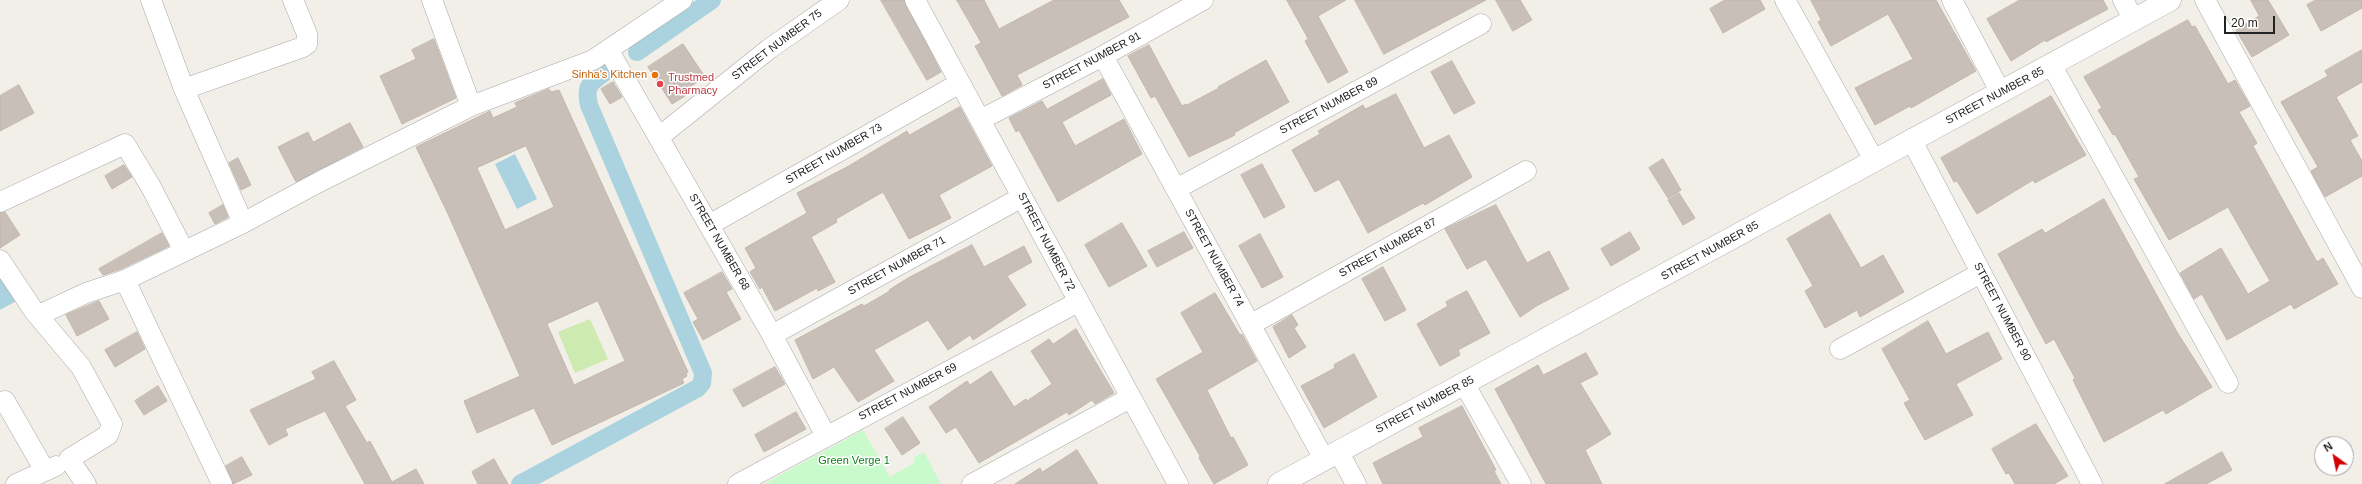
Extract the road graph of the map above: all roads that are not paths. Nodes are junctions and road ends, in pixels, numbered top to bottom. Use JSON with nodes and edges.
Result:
{"nodes":[{"id":1,"x":151,"y":0,"type":"edge"},
{"id":2,"x":293,"y":0,"type":"edge"},
{"id":3,"x":432,"y":0,"type":"edge"},
{"id":4,"x":682,"y":0,"type":"edge"},
{"id":5,"x":839,"y":0,"type":"edge"},
{"id":6,"x":916,"y":0,"type":"edge"},
{"id":7,"x":1203,"y":0,"type":"edge"},
{"id":8,"x":1784,"y":0,"type":"edge"},
{"id":9,"x":1952,"y":0,"type":"edge"},
{"id":10,"x":2123,"y":0,"type":"edge"},
{"id":11,"x":2170,"y":0,"type":"edge"},
{"id":12,"x":2205,"y":0,"type":"edge"},
{"id":13,"x":2137,"y":18,"type":"junction"},
{"id":14,"x":1481,"y":24,"type":"dead end"},
{"id":15,"x":609,"y":51,"type":"junction"},
{"id":16,"x":1103,"y":56,"type":"junction"},
{"id":17,"x":2052,"y":66,"type":"junction"},
{"id":18,"x":960,"y":83,"type":"junction"},
{"id":19,"x":184,"y":89,"type":"junction"},
{"id":20,"x":2001,"y":93,"type":"junction"},
{"id":21,"x":471,"y":106,"type":"junction"},
{"id":22,"x":980,"y":120,"type":"junction"},
{"id":23,"x":659,"y":137,"type":"junction"},
{"id":24,"x":1911,"y":139,"type":"junction"},
{"id":25,"x":1874,"y":160,"type":"junction"},
{"id":26,"x":1526,"y":171,"type":"dead end"},
{"id":27,"x":1176,"y":189,"type":"junction"},
{"id":28,"x":1022,"y":197,"type":"junction"},
{"id":29,"x":0,"y":202,"type":"edge"},
{"id":30,"x":243,"y":222,"type":"junction"},
{"id":31,"x":709,"y":225,"type":"junction"},
{"id":32,"x":184,"y":251,"type":"junction"},
{"id":33,"x":0,"y":260,"type":"edge"},
{"id":34,"x":1981,"y":273,"type":"junction"},
{"id":35,"x":125,"y":280,"type":"junction"},
{"id":36,"x":2362,"y":288,"type":"edge"},
{"id":37,"x":1078,"y":302,"type":"junction"},
{"id":38,"x":39,"y":316,"type":"junction"},
{"id":39,"x":1250,"y":325,"type":"junction"},
{"id":40,"x":772,"y":335,"type":"junction"},
{"id":41,"x":1840,"y":349,"type":"dead end"},
{"id":42,"x":2228,"y":383,"type":"dead end"},
{"id":43,"x":1465,"y":385,"type":"junction"},
{"id":44,"x":1130,"y":398,"type":"junction"},
{"id":45,"x":6,"y":401,"type":"dead end"},
{"id":46,"x":826,"y":436,"type":"junction"},
{"id":47,"x":1331,"y":455,"type":"junction"},
{"id":48,"x":69,"y":459,"type":"junction"},
{"id":49,"x":44,"y":471,"type":"junction"},
{"id":50,"x":16,"y":484,"type":"edge"},
{"id":51,"x":86,"y":484,"type":"edge"},
{"id":52,"x":222,"y":484,"type":"edge"},
{"id":53,"x":738,"y":484,"type":"edge"},
{"id":54,"x":972,"y":484,"type":"edge"},
{"id":55,"x":1178,"y":484,"type":"edge"},
{"id":56,"x":1279,"y":484,"type":"edge"},
{"id":57,"x":1356,"y":484,"type":"edge"},
{"id":58,"x":1521,"y":484,"type":"edge"},
{"id":59,"x":2092,"y":484,"type":"edge"}],
"edges":[{"from":1,"to":19,"type":"street"},
{"from":2,"to":19,"type":"street"},
{"from":3,"to":21,"type":"street"},
{"from":4,"to":15,"type":"street"},
{"from":5,"to":23,"type":"street","name":"STREET NUMBER 75"},
{"from":6,"to":18,"type":"street","name":"STREET NUMBER 72"},
{"from":7,"to":16,"type":"street","name":"STREET NUMBER 91"},
{"from":8,"to":25,"type":"street"},
{"from":9,"to":20,"type":"street"},
{"from":10,"to":13,"type":"street"},
{"from":11,"to":13,"type":"street","name":"STREET NUMBER 85"},
{"from":12,"to":36,"type":"street"},
{"from":13,"to":17,"type":"street","name":"STREET NUMBER 85"},
{"from":14,"to":27,"type":"street","name":"STREET NUMBER 89"},
{"from":15,"to":21,"type":"street"},
{"from":15,"to":23,"type":"street","name":"STREET NUMBER 68"},
{"from":16,"to":22,"type":"street","name":"STREET NUMBER 91"},
{"from":16,"to":27,"type":"street","name":"STREET NUMBER 74"},
{"from":17,"to":20,"type":"street","name":"STREET NUMBER 85"},
{"from":17,"to":42,"type":"street"},
{"from":18,"to":22,"type":"street","name":"STREET NUMBER 72"},
{"from":18,"to":31,"type":"street","name":"STREET NUMBER 73"},
{"from":19,"to":30,"type":"street"},
{"from":20,"to":24,"type":"street","name":"STREET NUMBER 85"},
{"from":21,"to":30,"type":"street"},
{"from":22,"to":28,"type":"street","name":"STREET NUMBER 72"},
{"from":23,"to":31,"type":"street","name":"STREET NUMBER 68"},
{"from":24,"to":25,"type":"street","name":"STREET NUMBER 85"},
{"from":24,"to":34,"type":"street","name":"STREET NUMBER 90"},
{"from":25,"to":43,"type":"street","name":"STREET NUMBER 85"},
{"from":26,"to":39,"type":"street","name":"STREET NUMBER 87"},
{"from":27,"to":39,"type":"street","name":"STREET NUMBER 74"},
{"from":28,"to":37,"type":"street","name":"STREET NUMBER 72"},
{"from":28,"to":40,"type":"street","name":"STREET NUMBER 71"},
{"from":29,"to":32,"type":"street"},
{"from":30,"to":32,"type":"street"},
{"from":31,"to":40,"type":"street","name":"STREET NUMBER 68"},
{"from":32,"to":35,"type":"street"},
{"from":33,"to":38,"type":"street"},
{"from":34,"to":41,"type":"street"},
{"from":34,"to":59,"type":"street","name":"STREET NUMBER 90"},
{"from":35,"to":38,"type":"street"},
{"from":35,"to":52,"type":"street"},
{"from":37,"to":44,"type":"street","name":"STREET NUMBER 72"},
{"from":37,"to":46,"type":"street","name":"STREET NUMBER 69"},
{"from":38,"to":48,"type":"street"},
{"from":39,"to":47,"type":"street","name":"STREET NUMBER 74"},
{"from":40,"to":46,"type":"street","name":"STREET NUMBER 68"},
{"from":43,"to":47,"type":"street","name":"STREET NUMBER 85"},
{"from":43,"to":58,"type":"street"},
{"from":44,"to":54,"type":"street"},
{"from":44,"to":55,"type":"street","name":"STREET NUMBER 72"},
{"from":45,"to":49,"type":"street"},
{"from":46,"to":53,"type":"street","name":"STREET NUMBER 69"},
{"from":47,"to":56,"type":"street","name":"STREET NUMBER 85"},
{"from":47,"to":57,"type":"street","name":"STREET NUMBER 74"},
{"from":48,"to":49,"type":"street"},
{"from":48,"to":51,"type":"street"},
{"from":49,"to":50,"type":"street"}]}
